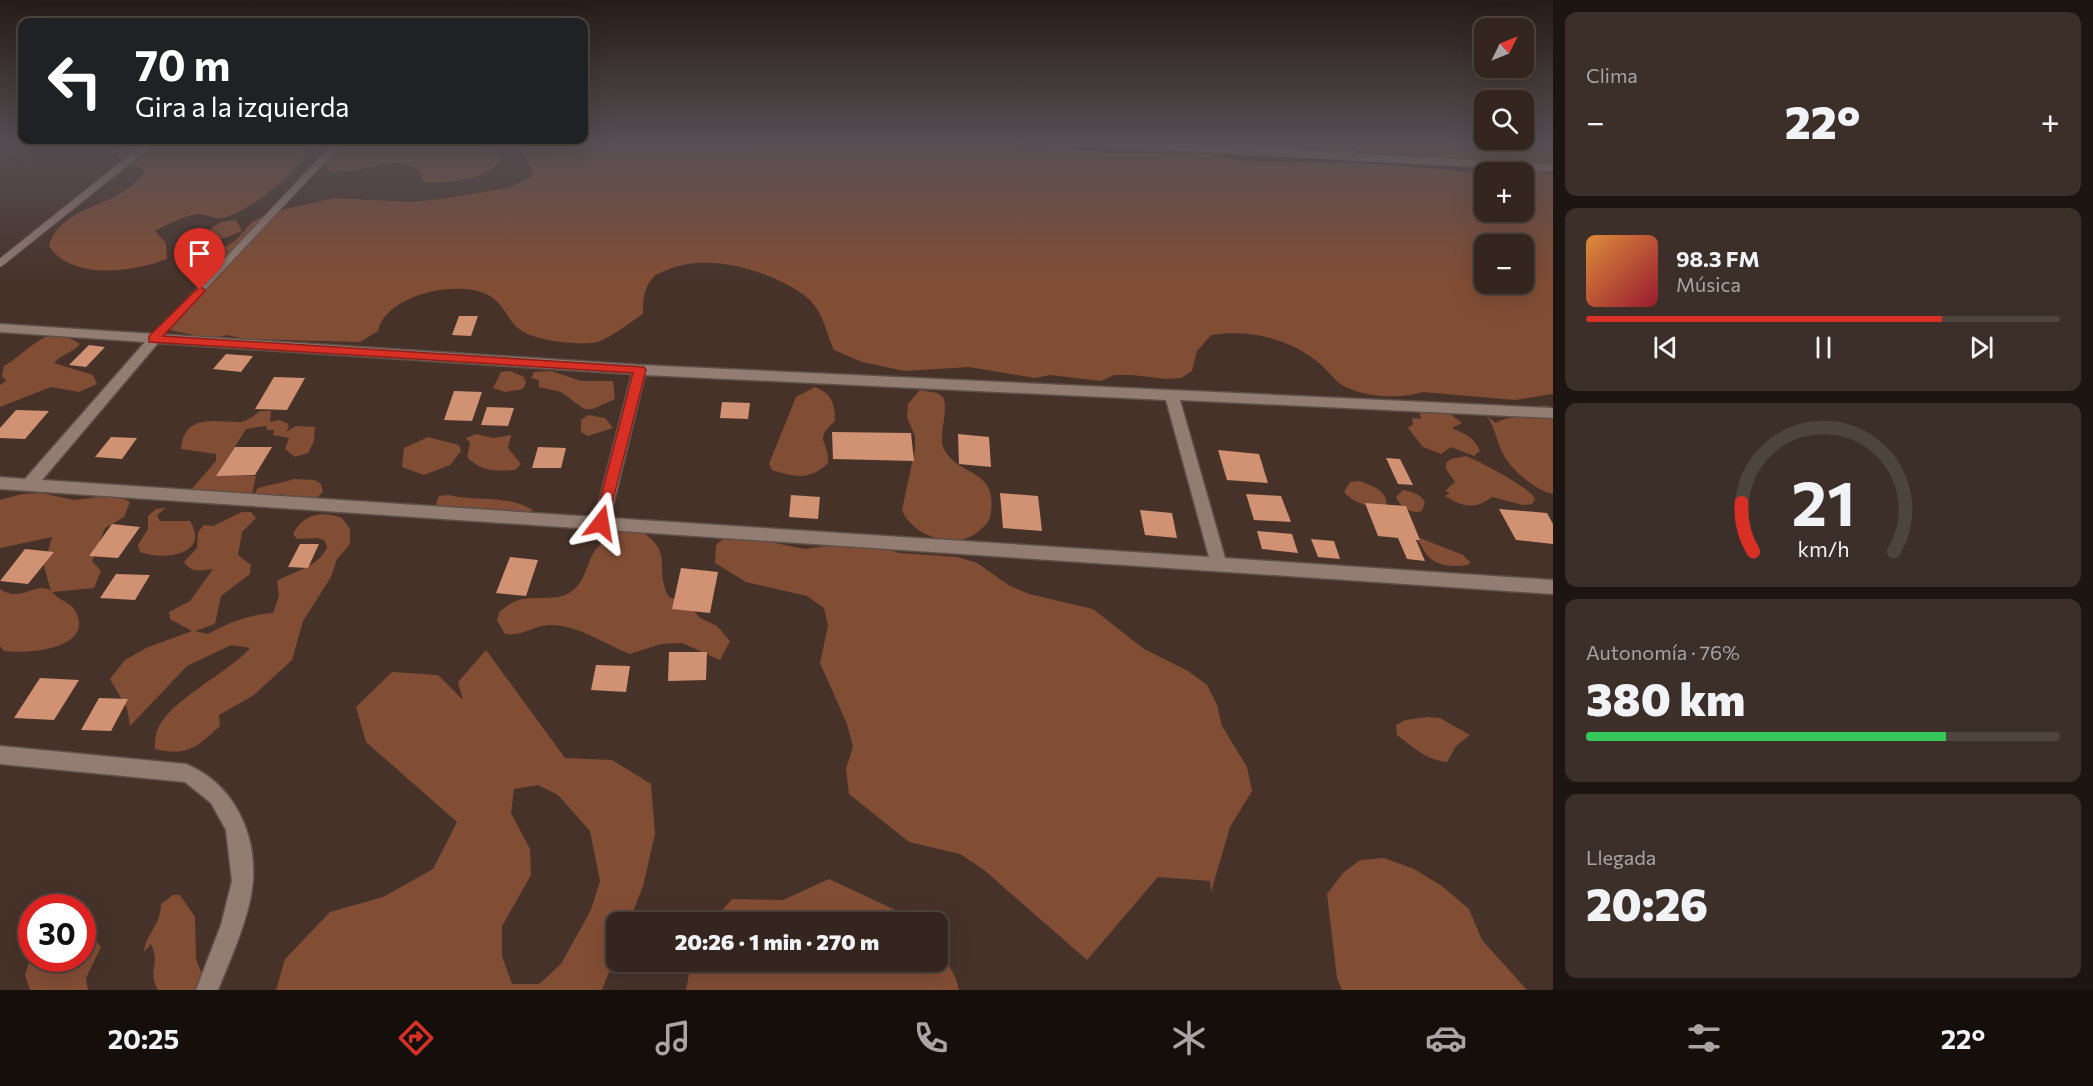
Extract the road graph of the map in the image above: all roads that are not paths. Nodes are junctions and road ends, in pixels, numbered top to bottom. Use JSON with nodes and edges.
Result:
{"nodes":[{"id":1,"x":91,"y":189,"type":"edge"},
{"id":2,"x":294,"y":189,"type":"edge"},
{"id":3,"x":0,"y":263,"type":"edge"},
{"id":4,"x":0,"y":328,"type":"edge"},
{"id":5,"x":154,"y":339,"type":"junction"},
{"id":6,"x":640,"y":370,"type":"junction"},
{"id":7,"x":1172,"y":396,"type":"junction"},
{"id":8,"x":1553,"y":413,"type":"edge"},
{"id":9,"x":0,"y":483,"type":"edge"},
{"id":10,"x":29,"y":485,"type":"junction"},
{"id":11,"x":601,"y":523,"type":"junction"},
{"id":12,"x":1219,"y":565,"type":"junction"},
{"id":13,"x":1553,"y":587,"type":"edge"},
{"id":14,"x":0,"y":755,"type":"edge"},
{"id":15,"x":207,"y":990,"type":"edge"}],
"edges":[{"from":1,"to":3,"type":"lane"},
{"from":2,"to":5,"type":"lane"},
{"from":4,"to":5,"type":"street"},
{"from":5,"to":6,"type":"street"},
{"from":5,"to":10,"type":"street"},
{"from":6,"to":7,"type":"street"},
{"from":6,"to":11,"type":"street"},
{"from":7,"to":8,"type":"street"},
{"from":7,"to":12,"type":"street"},
{"from":9,"to":10,"type":"street"},
{"from":10,"to":11,"type":"street"},
{"from":11,"to":12,"type":"street"},
{"from":12,"to":13,"type":"street"},
{"from":14,"to":15,"type":"street"}]}
